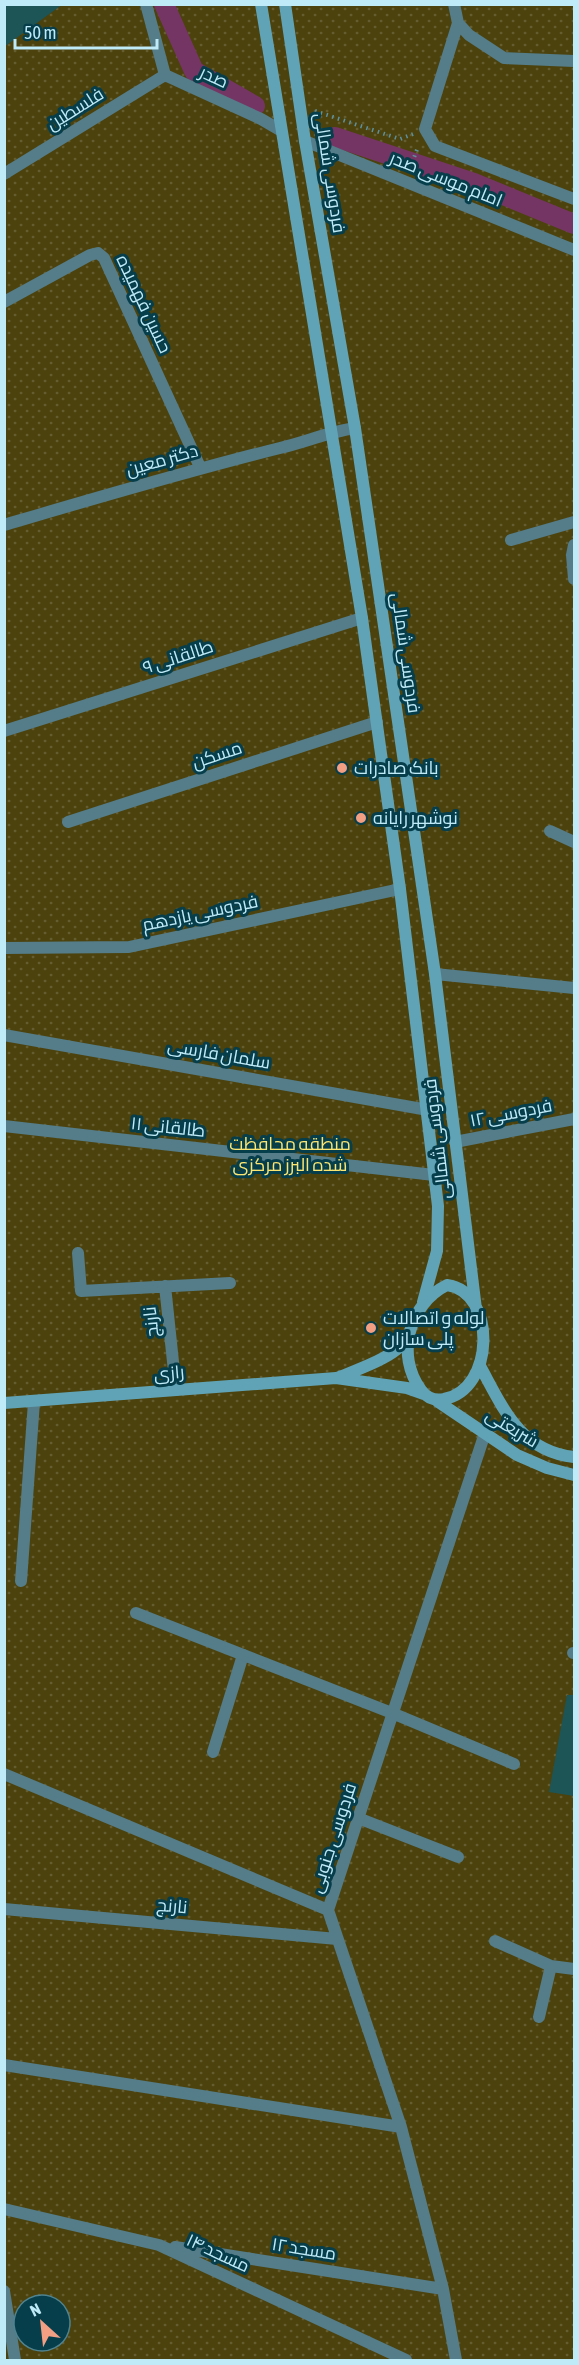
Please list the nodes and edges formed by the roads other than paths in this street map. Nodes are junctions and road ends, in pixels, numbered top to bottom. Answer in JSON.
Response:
{"nodes":[{"id":1,"x":146,"y":4,"type":"edge"},
{"id":2,"x":261,"y":4,"type":"edge"},
{"id":3,"x":285,"y":4,"type":"edge"},
{"id":4,"x":454,"y":4,"type":"edge"},
{"id":5,"x":458,"y":23,"type":"junction"},
{"id":6,"x":574,"y":61,"type":"edge"},
{"id":7,"x":165,"y":75,"type":"junction"},
{"id":8,"x":280,"y":130,"type":"junction"},
{"id":9,"x":305,"y":141,"type":"junction"},
{"id":10,"x":4,"y":174,"type":"edge"},
{"id":11,"x":574,"y":199,"type":"edge"},
{"id":12,"x":574,"y":250,"type":"edge"},
{"id":13,"x":4,"y":302,"type":"edge"},
{"id":14,"x":355,"y":428,"type":"junction"},
{"id":15,"x":330,"y":432,"type":"junction"},
{"id":16,"x":200,"y":468,"type":"junction"},
{"id":17,"x":574,"y":522,"type":"edge"},
{"id":18,"x":4,"y":525,"type":"edge"},
{"id":19,"x":511,"y":540,"type":"dead end"},
{"id":20,"x":574,"y":545,"type":"edge"},
{"id":21,"x":574,"y":579,"type":"edge"},
{"id":22,"x":362,"y":618,"type":"junction"},
{"id":23,"x":377,"y":723,"type":"junction"},
{"id":24,"x":4,"y":731,"type":"edge"},
{"id":25,"x":68,"y":822,"type":"dead end"},
{"id":26,"x":550,"y":831,"type":"dead end"},
{"id":27,"x":574,"y":842,"type":"edge"},
{"id":28,"x":400,"y":889,"type":"junction"},
{"id":29,"x":4,"y":948,"type":"edge"},
{"id":30,"x":435,"y":974,"type":"junction"},
{"id":31,"x":574,"y":988,"type":"edge"},
{"id":32,"x":4,"y":1035,"type":"edge"},
{"id":33,"x":428,"y":1110,"type":"junction"},
{"id":34,"x":574,"y":1119,"type":"edge"},
{"id":35,"x":4,"y":1126,"type":"edge"},
{"id":36,"x":455,"y":1142,"type":"junction"},
{"id":37,"x":434,"y":1175,"type":"junction"},
{"id":38,"x":78,"y":1253,"type":"dead end"},
{"id":39,"x":230,"y":1283,"type":"dead end"},
{"id":40,"x":165,"y":1286,"type":"junction"},
{"id":41,"x":423,"y":1302,"type":"junction"},
{"id":42,"x":476,"y":1309,"type":"junction"},
{"id":43,"x":415,"y":1315,"type":"junction"},
{"id":44,"x":480,"y":1366,"type":"junction"},
{"id":45,"x":336,"y":1378,"type":"junction"},
{"id":46,"x":176,"y":1390,"type":"junction"},
{"id":47,"x":424,"y":1394,"type":"junction"},
{"id":48,"x":437,"y":1401,"type":"junction"},
{"id":49,"x":34,"y":1402,"type":"junction"},
{"id":50,"x":4,"y":1403,"type":"edge"},
{"id":51,"x":485,"y":1433,"type":"junction"},
{"id":52,"x":574,"y":1456,"type":"edge"},
{"id":53,"x":574,"y":1475,"type":"edge"},
{"id":54,"x":21,"y":1581,"type":"dead end"},
{"id":55,"x":136,"y":1613,"type":"dead end"},
{"id":56,"x":243,"y":1654,"type":"junction"},
{"id":57,"x":392,"y":1713,"type":"junction"},
{"id":58,"x":213,"y":1752,"type":"dead end"},
{"id":59,"x":514,"y":1764,"type":"dead end"},
{"id":60,"x":4,"y":1774,"type":"edge"},
{"id":61,"x":358,"y":1818,"type":"junction"},
{"id":62,"x":458,"y":1857,"type":"dead end"},
{"id":63,"x":4,"y":1909,"type":"edge"},
{"id":64,"x":328,"y":1910,"type":"junction"},
{"id":65,"x":337,"y":1939,"type":"junction"},
{"id":66,"x":495,"y":1941,"type":"dead end"},
{"id":67,"x":551,"y":1966,"type":"junction"},
{"id":68,"x":574,"y":1969,"type":"edge"},
{"id":69,"x":539,"y":2017,"type":"dead end"},
{"id":70,"x":4,"y":2065,"type":"edge"},
{"id":71,"x":401,"y":2127,"type":"junction"},
{"id":72,"x":4,"y":2210,"type":"edge"},
{"id":73,"x":159,"y":2245,"type":"junction"},
{"id":74,"x":443,"y":2289,"type":"junction"},
{"id":75,"x":4,"y":2291,"type":"edge"},
{"id":76,"x":15,"y":2361,"type":"edge"},
{"id":77,"x":406,"y":2361,"type":"edge"},
{"id":78,"x":456,"y":2361,"type":"edge"}],
"edges":[{"from":1,"to":7,"type":"street"},
{"from":2,"to":8,"type":"street","name":"فردوسی شمالی"},
{"from":3,"to":9,"type":"street","name":"فردوسی شمالی"},
{"from":4,"to":5,"type":"street"},
{"from":5,"to":6,"type":"street"},
{"from":5,"to":11,"type":"street"},
{"from":7,"to":8,"type":"street","name":"صدر"},
{"from":7,"to":10,"type":"street","name":"فلسطین"},
{"from":8,"to":15,"type":"street","name":"فردوسی شمالی"},
{"from":9,"to":12,"type":"street","name":"امام موسی صدر"},
{"from":9,"to":14,"type":"street","name":"فردوسی شمالی"},
{"from":13,"to":16,"type":"street","name":"حسین فهمیده"},
{"from":14,"to":15,"type":"street","name":"دکتر معین"},
{"from":14,"to":30,"type":"street","name":"فردوسی شمالی"},
{"from":15,"to":16,"type":"street","name":"دکتر معین"},
{"from":15,"to":22,"type":"street","name":"فردوسی شمالی"},
{"from":16,"to":18,"type":"street","name":"دکتر معین"},
{"from":17,"to":19,"type":"street"},
{"from":20,"to":21,"type":"street"},
{"from":22,"to":23,"type":"street","name":"فردوسی شمالی"},
{"from":22,"to":24,"type":"street","name":"طالقانی ۹"},
{"from":23,"to":25,"type":"street","name":"مسکن"},
{"from":23,"to":28,"type":"street","name":"فردوسی شمالی"},
{"from":26,"to":27,"type":"street"},
{"from":28,"to":29,"type":"street","name":"فردوسی یازدهم"},
{"from":28,"to":33,"type":"street","name":"فردوسی شمالی"},
{"from":30,"to":31,"type":"street"},
{"from":30,"to":36,"type":"street","name":"فردوسی شمالی"},
{"from":32,"to":33,"type":"street","name":"سلمان فارسی"},
{"from":33,"to":37,"type":"street","name":"فردوسی شمالی"},
{"from":34,"to":36,"type":"street","name":"فردوسی ۱۲"},
{"from":35,"to":37,"type":"street","name":"طالقانی ۱۱"},
{"from":36,"to":42,"type":"street","name":"فردوسی شمالی"},
{"from":37,"to":41,"type":"street","name":"فردوسی شمالی"},
{"from":38,"to":40,"type":"street"},
{"from":39,"to":40,"type":"street"},
{"from":40,"to":46,"type":"street","name":"نارنج"},
{"from":41,"to":42,"type":"street"},
{"from":41,"to":43,"type":"street"},
{"from":42,"to":44,"type":"street"},
{"from":43,"to":45,"type":"street"},
{"from":43,"to":47,"type":"street"},
{"from":44,"to":48,"type":"street"},
{"from":44,"to":52,"type":"street","name":"شریعتی"},
{"from":45,"to":46,"type":"street","name":"رازی"},
{"from":45,"to":47,"type":"street"},
{"from":46,"to":49,"type":"street","name":"رازی"},
{"from":47,"to":48,"type":"street"},
{"from":48,"to":51,"type":"street","name":"شریعتی"},
{"from":49,"to":50,"type":"street","name":"رازی"},
{"from":49,"to":54,"type":"street"},
{"from":51,"to":53,"type":"street","name":"شریعتی"},
{"from":51,"to":57,"type":"street","name":"فردوسی جنوبی"},
{"from":55,"to":56,"type":"street"},
{"from":56,"to":57,"type":"street"},
{"from":56,"to":58,"type":"street"},
{"from":57,"to":59,"type":"street"},
{"from":57,"to":61,"type":"street","name":"فردوسی جنوبی"},
{"from":60,"to":64,"type":"street"},
{"from":61,"to":62,"type":"street"},
{"from":61,"to":64,"type":"street","name":"فردوسی جنوبی"},
{"from":63,"to":65,"type":"street","name":"نارنج"},
{"from":64,"to":65,"type":"street","name":"فردوسی جنوبی"},
{"from":65,"to":71,"type":"street","name":"فردوسی جنوبی"},
{"from":66,"to":67,"type":"street"},
{"from":67,"to":68,"type":"street"},
{"from":67,"to":69,"type":"street"},
{"from":70,"to":71,"type":"street"},
{"from":71,"to":74,"type":"street","name":"فردوسی جنوبی"},
{"from":72,"to":73,"type":"street","name":"مسجد ۱۴"},
{"from":73,"to":74,"type":"street","name":"مسجد ۱۲"},
{"from":73,"to":77,"type":"street","name":"مسجد ۱۴"},
{"from":74,"to":78,"type":"street","name":"فردوسی جنوبی"},
{"from":75,"to":76,"type":"street"}]}
